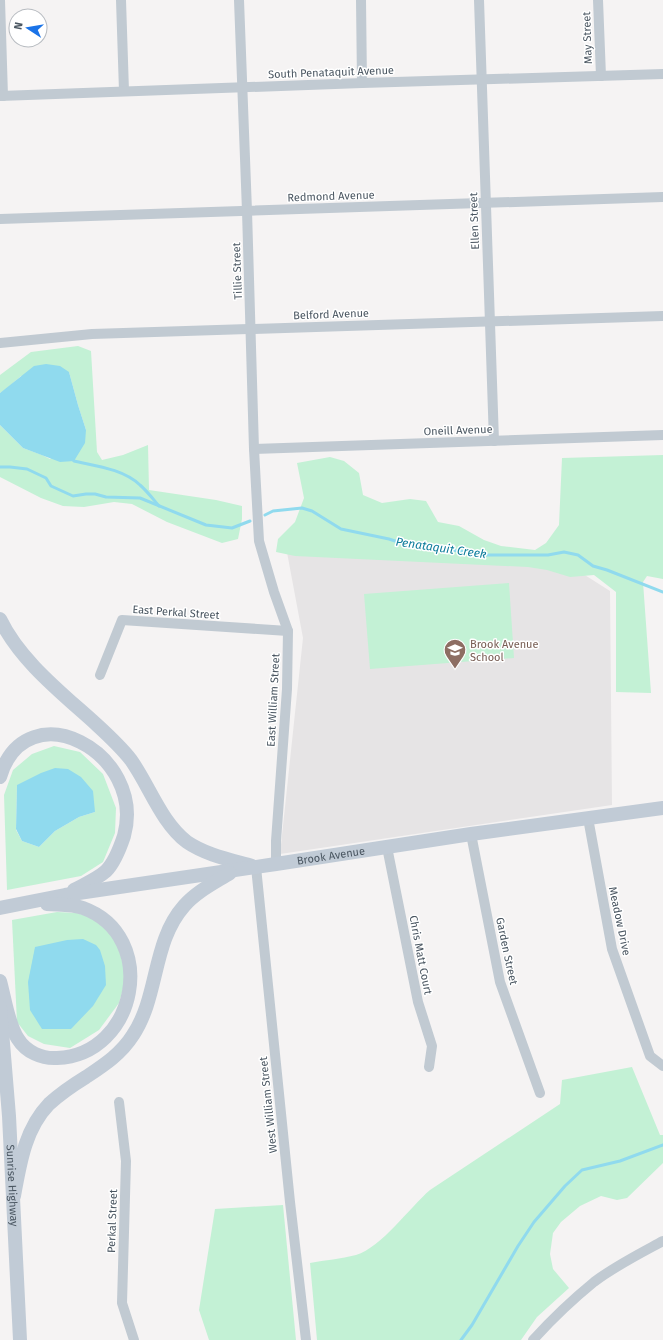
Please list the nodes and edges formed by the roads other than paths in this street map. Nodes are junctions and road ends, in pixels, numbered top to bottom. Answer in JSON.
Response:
{"nodes":[{"id":1,"x":0,"y":0,"type":"edge"},
{"id":2,"x":121,"y":0,"type":"edge"},
{"id":3,"x":239,"y":0,"type":"edge"},
{"id":4,"x":361,"y":0,"type":"edge"},
{"id":5,"x":479,"y":0,"type":"edge"},
{"id":6,"x":598,"y":0,"type":"edge"},
{"id":7,"x":663,"y":74,"type":"edge"},
{"id":8,"x":601,"y":76,"type":"junction"},
{"id":9,"x":482,"y":80,"type":"junction"},
{"id":10,"x":362,"y":83,"type":"junction"},
{"id":11,"x":242,"y":88,"type":"junction"},
{"id":12,"x":124,"y":91,"type":"junction"},
{"id":13,"x":2,"y":96,"type":"edge"},
{"id":14,"x":663,"y":196,"type":"edge"},
{"id":15,"x":485,"y":202,"type":"junction"},
{"id":16,"x":247,"y":211,"type":"junction"},
{"id":17,"x":0,"y":219,"type":"edge"},
{"id":18,"x":663,"y":316,"type":"edge"},
{"id":19,"x":490,"y":321,"type":"junction"},
{"id":20,"x":251,"y":328,"type":"junction"},
{"id":21,"x":0,"y":343,"type":"edge"},
{"id":22,"x":663,"y":436,"type":"edge"},
{"id":23,"x":494,"y":441,"type":"junction"},
{"id":24,"x":254,"y":449,"type":"junction"},
{"id":25,"x":259,"y":541,"type":"joint"},
{"id":26,"x":0,"y":619,"type":"edge"},
{"id":27,"x":288,"y":631,"type":"junction"},
{"id":28,"x":100,"y":675,"type":"dead end"},
{"id":29,"x":0,"y":777,"type":"edge"},
{"id":30,"x":663,"y":808,"type":"edge"},
{"id":31,"x":588,"y":818,"type":"junction"},
{"id":32,"x":471,"y":834,"type":"junction"},
{"id":33,"x":387,"y":847,"type":"junction"},
{"id":34,"x":276,"y":864,"type":"junction"},
{"id":35,"x":256,"y":867,"type":"junction"},
{"id":36,"x":233,"y":871,"type":"junction"},
{"id":37,"x":65,"y":895,"type":"junction"},
{"id":38,"x":20,"y":903,"type":"junction"},
{"id":39,"x":0,"y":908,"type":"edge"},
{"id":40,"x":0,"y":981,"type":"edge"},
{"id":41,"x":0,"y":1007,"type":"edge"},
{"id":42,"x":663,"y":1066,"type":"edge"},
{"id":43,"x":429,"y":1067,"type":"dead end"},
{"id":44,"x":540,"y":1093,"type":"dead end"},
{"id":45,"x":119,"y":1102,"type":"dead end"},
{"id":46,"x":14,"y":1196,"type":"junction"},
{"id":47,"x":663,"y":1241,"type":"edge"},
{"id":48,"x":20,"y":1340,"type":"edge"},
{"id":49,"x":134,"y":1340,"type":"edge"},
{"id":50,"x":306,"y":1340,"type":"edge"},
{"id":51,"x":533,"y":1340,"type":"edge"}],
"edges":[{"from":1,"to":13,"type":"street"},
{"from":2,"to":12,"type":"street"},
{"from":3,"to":11,"type":"street","name":"Tillie Street"},
{"from":4,"to":10,"type":"street"},
{"from":5,"to":9,"type":"street","name":"Ellen Street"},
{"from":6,"to":8,"type":"street","name":"May Street"},
{"from":7,"to":8,"type":"street","name":"South Penataquit Avenue"},
{"from":8,"to":9,"type":"street","name":"South Penataquit Avenue"},
{"from":9,"to":10,"type":"street","name":"South Penataquit Avenue"},
{"from":9,"to":15,"type":"street","name":"Ellen Street"},
{"from":10,"to":11,"type":"street","name":"South Penataquit Avenue"},
{"from":11,"to":12,"type":"street","name":"South Penataquit Avenue"},
{"from":11,"to":16,"type":"street","name":"Tillie Street"},
{"from":12,"to":13,"type":"street","name":"South Penataquit Avenue"},
{"from":14,"to":15,"type":"street","name":"Redmond Avenue"},
{"from":15,"to":16,"type":"street","name":"Redmond Avenue"},
{"from":15,"to":19,"type":"street","name":"Ellen Street"},
{"from":16,"to":17,"type":"street","name":"Redmond Avenue"},
{"from":16,"to":20,"type":"street","name":"Tillie Street"},
{"from":18,"to":19,"type":"street","name":"Belford Avenue"},
{"from":19,"to":20,"type":"street","name":"Belford Avenue"},
{"from":19,"to":23,"type":"street","name":"Ellen Street"},
{"from":20,"to":21,"type":"street","name":"Belford Avenue"},
{"from":20,"to":24,"type":"street","name":"Tillie Street"},
{"from":22,"to":23,"type":"street","name":"Oneill Avenue"},
{"from":23,"to":24,"type":"street","name":"Oneill Avenue"},
{"from":24,"to":25,"type":"street","name":"Tillie Street"},
{"from":25,"to":27,"type":"street","name":"East William Street"},
{"from":26,"to":35,"type":"main road"},
{"from":27,"to":28,"type":"street","name":"East Perkal Street"},
{"from":27,"to":34,"type":"street","name":"East William Street"},
{"from":29,"to":37,"type":"main road"},
{"from":30,"to":31,"type":"main road","name":"Brook Avenue"},
{"from":31,"to":32,"type":"main road","name":"Brook Avenue"},
{"from":31,"to":42,"type":"street","name":"Meadow Drive"},
{"from":32,"to":33,"type":"main road","name":"Brook Avenue"},
{"from":32,"to":44,"type":"street","name":"Garden Street"},
{"from":33,"to":34,"type":"main road","name":"Brook Avenue"},
{"from":33,"to":43,"type":"street","name":"Chris Matt Court"},
{"from":34,"to":35,"type":"main road","name":"Brook Avenue"},
{"from":35,"to":36,"type":"main road","name":"Brook Avenue"},
{"from":35,"to":50,"type":"street","name":"West William Street"},
{"from":36,"to":37,"type":"main road","name":"Brook Avenue"},
{"from":36,"to":46,"type":"main road"},
{"from":37,"to":38,"type":"main road","name":"Brook Avenue"},
{"from":38,"to":39,"type":"main road","name":"Brook Avenue"},
{"from":38,"to":40,"type":"main road"},
{"from":41,"to":46,"type":"main road","name":"Sunrise Highway"},
{"from":45,"to":49,"type":"street","name":"Perkal Street"},
{"from":46,"to":48,"type":"main road","name":"Sunrise Highway"},
{"from":47,"to":51,"type":"street"}]}
